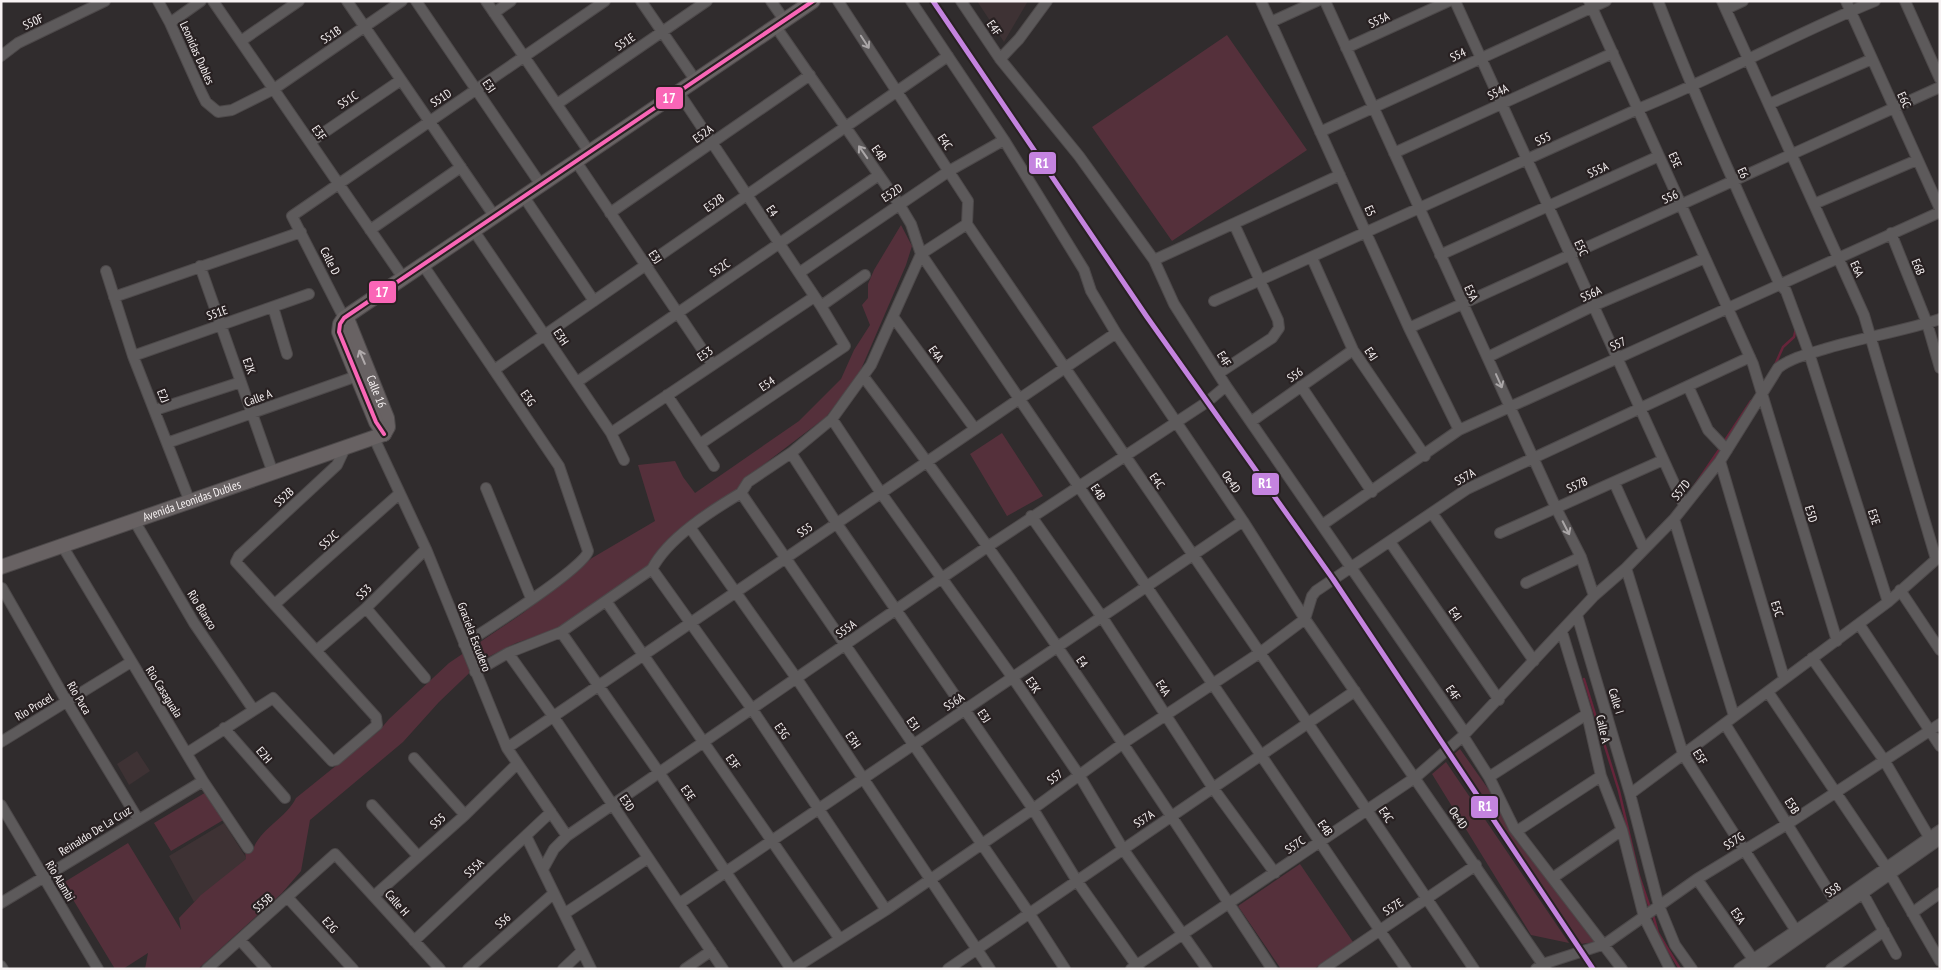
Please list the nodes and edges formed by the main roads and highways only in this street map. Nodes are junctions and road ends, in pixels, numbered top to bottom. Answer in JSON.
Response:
{"nodes":[{"id":1,"x":814,"y":1,"type":"edge"},
{"id":2,"x":344,"y":318,"type":"junction"},
{"id":3,"x":379,"y":436,"type":"junction"},
{"id":4,"x":1,"y":567,"type":"edge"}],
"edges":[{"from":1,"to":2,"type":"main road"},
{"from":2,"to":3,"type":"main road","name":"Calle 16"},
{"from":3,"to":2,"type":"main road","name":"Calle 16","one_way":true},
{"from":3,"to":4,"type":"main road","name":"Avenida Leonidas Dubles"}]}
